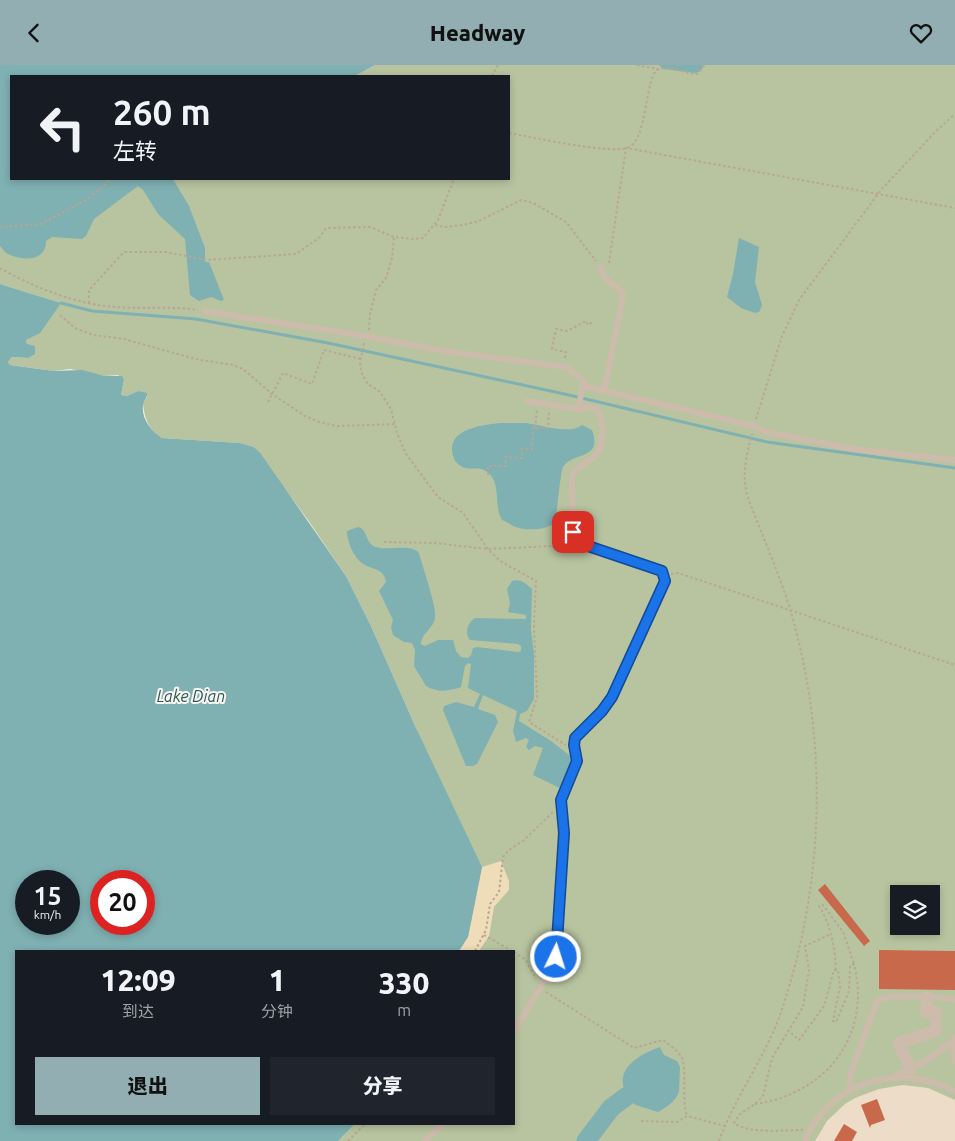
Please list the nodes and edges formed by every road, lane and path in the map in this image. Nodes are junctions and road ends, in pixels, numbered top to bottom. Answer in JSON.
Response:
{"nodes":[{"id":1,"x":637,"y":65,"type":"edge"},
{"id":2,"x":705,"y":65,"type":"edge"},
{"id":3,"x":658,"y":69,"type":"junction"},
{"id":4,"x":955,"y":114,"type":"edge"},
{"id":5,"x":510,"y":133,"type":"edge"},
{"id":6,"x":626,"y":148,"type":"junction"},
{"id":7,"x":111,"y":180,"type":"edge"},
{"id":8,"x":454,"y":180,"type":"edge"},
{"id":9,"x":877,"y":195,"type":"junction"},
{"id":10,"x":955,"y":208,"type":"edge"},
{"id":11,"x":434,"y":225,"type":"junction"},
{"id":12,"x":0,"y":227,"type":"edge"},
{"id":13,"x":394,"y":237,"type":"junction"},
{"id":14,"x":601,"y":267,"type":"joint"},
{"id":15,"x":0,"y":268,"type":"edge"},
{"id":16,"x":606,"y":281,"type":"junction"},
{"id":17,"x":89,"y":303,"type":"junction"},
{"id":18,"x":205,"y":311,"type":"joint"},
{"id":19,"x":60,"y":315,"type":"dead end"},
{"id":20,"x":594,"y":321,"type":"dead end"},
{"id":21,"x":364,"y":339,"type":"junction"},
{"id":22,"x":361,"y":357,"type":"junction"},
{"id":23,"x":564,"y":361,"type":"dead end"},
{"id":24,"x":584,"y":389,"type":"junction"},
{"id":25,"x":604,"y":391,"type":"junction"},
{"id":26,"x":272,"y":394,"type":"junction"},
{"id":27,"x":527,"y":401,"type":"dead end"},
{"id":28,"x":268,"y":402,"type":"dead end"},
{"id":29,"x":538,"y":403,"type":"junction"},
{"id":30,"x":579,"y":406,"type":"junction"},
{"id":31,"x":548,"y":422,"type":"dead end"},
{"id":32,"x":395,"y":424,"type":"junction"},
{"id":33,"x":535,"y":428,"type":"junction"},
{"id":34,"x":754,"y":428,"type":"junction"},
{"id":35,"x":955,"y":460,"type":"edge"},
{"id":36,"x":488,"y":475,"type":"dead end"},
{"id":37,"x":384,"y":542,"type":"dead end"},
{"id":38,"x":585,"y":545,"type":"junction"},
{"id":39,"x":488,"y":549,"type":"junction"},
{"id":40,"x":664,"y":575,"type":"junction"},
{"id":41,"x":790,"y":610,"type":"junction"},
{"id":42,"x":955,"y":665,"type":"edge"},
{"id":43,"x":574,"y":745,"type":"junction"},
{"id":44,"x":561,"y":805,"type":"junction"},
{"id":45,"x":831,"y":934,"type":"junction"},
{"id":46,"x":484,"y":935,"type":"junction"},
{"id":47,"x":476,"y":950,"type":"edge"},
{"id":48,"x":510,"y":950,"type":"edge"},
{"id":49,"x":515,"y":953,"type":"edge"},
{"id":50,"x":854,"y":965,"type":"junction"},
{"id":51,"x":836,"y":970,"type":"junction"},
{"id":52,"x":540,"y":988,"type":"junction"},
{"id":53,"x":927,"y":997,"type":"junction"},
{"id":54,"x":955,"y":999,"type":"edge"},
{"id":55,"x":515,"y":1029,"type":"edge"},
{"id":56,"x":788,"y":1030,"type":"junction"},
{"id":57,"x":954,"y":1039,"type":"edge"},
{"id":58,"x":955,"y":1062,"type":"edge"},
{"id":59,"x":911,"y":1069,"type":"junction"},
{"id":60,"x":891,"y":1077,"type":"junction"},
{"id":61,"x":852,"y":1090,"type":"junction"},
{"id":62,"x":955,"y":1091,"type":"edge"},
{"id":63,"x":755,"y":1105,"type":"junction"},
{"id":64,"x":687,"y":1116,"type":"junction"},
{"id":65,"x":641,"y":1121,"type":"dead end"},
{"id":66,"x":364,"y":1125,"type":"edge"},
{"id":67,"x":442,"y":1125,"type":"edge"},
{"id":68,"x":724,"y":1126,"type":"junction"},
{"id":69,"x":810,"y":1131,"type":"junction"},
{"id":70,"x":348,"y":1141,"type":"edge"},
{"id":71,"x":425,"y":1141,"type":"edge"},
{"id":72,"x":719,"y":1141,"type":"edge"},
{"id":73,"x":805,"y":1141,"type":"edge"}],
"edges":[{"from":1,"to":3,"type":"path"},
{"from":2,"to":3,"type":"path"},
{"from":3,"to":6,"type":"path"},
{"from":4,"to":9,"type":"path"},
{"from":5,"to":6,"type":"path"},
{"from":6,"to":9,"type":"path"},
{"from":6,"to":16,"type":"path"},
{"from":7,"to":12,"type":"path"},
{"from":8,"to":11,"type":"path"},
{"from":9,"to":10,"type":"path"},
{"from":9,"to":34,"type":"path"},
{"from":11,"to":13,"type":"path"},
{"from":11,"to":14,"type":"path"},
{"from":13,"to":17,"type":"path"},
{"from":13,"to":21,"type":"path"},
{"from":14,"to":16,"type":"lane"},
{"from":15,"to":17,"type":"path"},
{"from":16,"to":25,"type":"lane"},
{"from":17,"to":18,"type":"path"},
{"from":18,"to":21,"type":"lane"},
{"from":19,"to":26,"type":"path"},
{"from":20,"to":23,"type":"path"},
{"from":21,"to":22,"type":"path"},
{"from":21,"to":24,"type":"lane"},
{"from":22,"to":26,"type":"path","bridge":true},
{"from":22,"to":32,"type":"path"},
{"from":24,"to":25,"type":"lane"},
{"from":24,"to":30,"type":"lane"},
{"from":25,"to":34,"type":"lane"},
{"from":26,"to":28,"type":"path","bridge":true},
{"from":26,"to":32,"type":"path"},
{"from":27,"to":29,"type":"lane"},
{"from":29,"to":30,"type":"lane"},
{"from":29,"to":33,"type":"path"},
{"from":30,"to":38,"type":"lane"},
{"from":31,"to":33,"type":"path"},
{"from":32,"to":39,"type":"path"},
{"from":33,"to":36,"type":"path"},
{"from":34,"to":35,"type":"lane"},
{"from":34,"to":41,"type":"path"},
{"from":37,"to":39,"type":"path"},
{"from":38,"to":39,"type":"path"},
{"from":38,"to":40,"type":"lane"},
{"from":39,"to":43,"type":"path"},
{"from":40,"to":41,"type":"path"},
{"from":40,"to":43,"type":"lane"},
{"from":41,"to":42,"type":"path"},
{"from":41,"to":68,"type":"path"},
{"from":43,"to":44,"type":"lane"},
{"from":44,"to":46,"type":"path"},
{"from":44,"to":52,"type":"lane"},
{"from":45,"to":50,"type":"path"},
{"from":45,"to":51,"type":"path"},
{"from":45,"to":56,"type":"path"},
{"from":46,"to":47,"type":"path"},
{"from":46,"to":48,"type":"path"},
{"from":49,"to":52,"type":"path"},
{"from":50,"to":51,"type":"path"},
{"from":50,"to":63,"type":"path"},
{"from":51,"to":56,"type":"path"},
{"from":52,"to":55,"type":"lane"},
{"from":52,"to":64,"type":"path"},
{"from":53,"to":54,"type":"lane"},
{"from":53,"to":59,"type":"street"},
{"from":53,"to":61,"type":"lane"},
{"from":56,"to":63,"type":"path"},
{"from":57,"to":58,"type":"lane"},
{"from":57,"to":59,"type":"lane"},
{"from":59,"to":60,"type":"lane"},
{"from":60,"to":61,"type":"lane"},
{"from":60,"to":62,"type":"lane"},
{"from":61,"to":69,"type":"lane"},
{"from":63,"to":69,"type":"path"},
{"from":64,"to":65,"type":"path"},
{"from":64,"to":68,"type":"path"},
{"from":66,"to":70,"type":"path"},
{"from":67,"to":71,"type":"lane"},
{"from":68,"to":72,"type":"path"},
{"from":69,"to":73,"type":"lane"}]}
